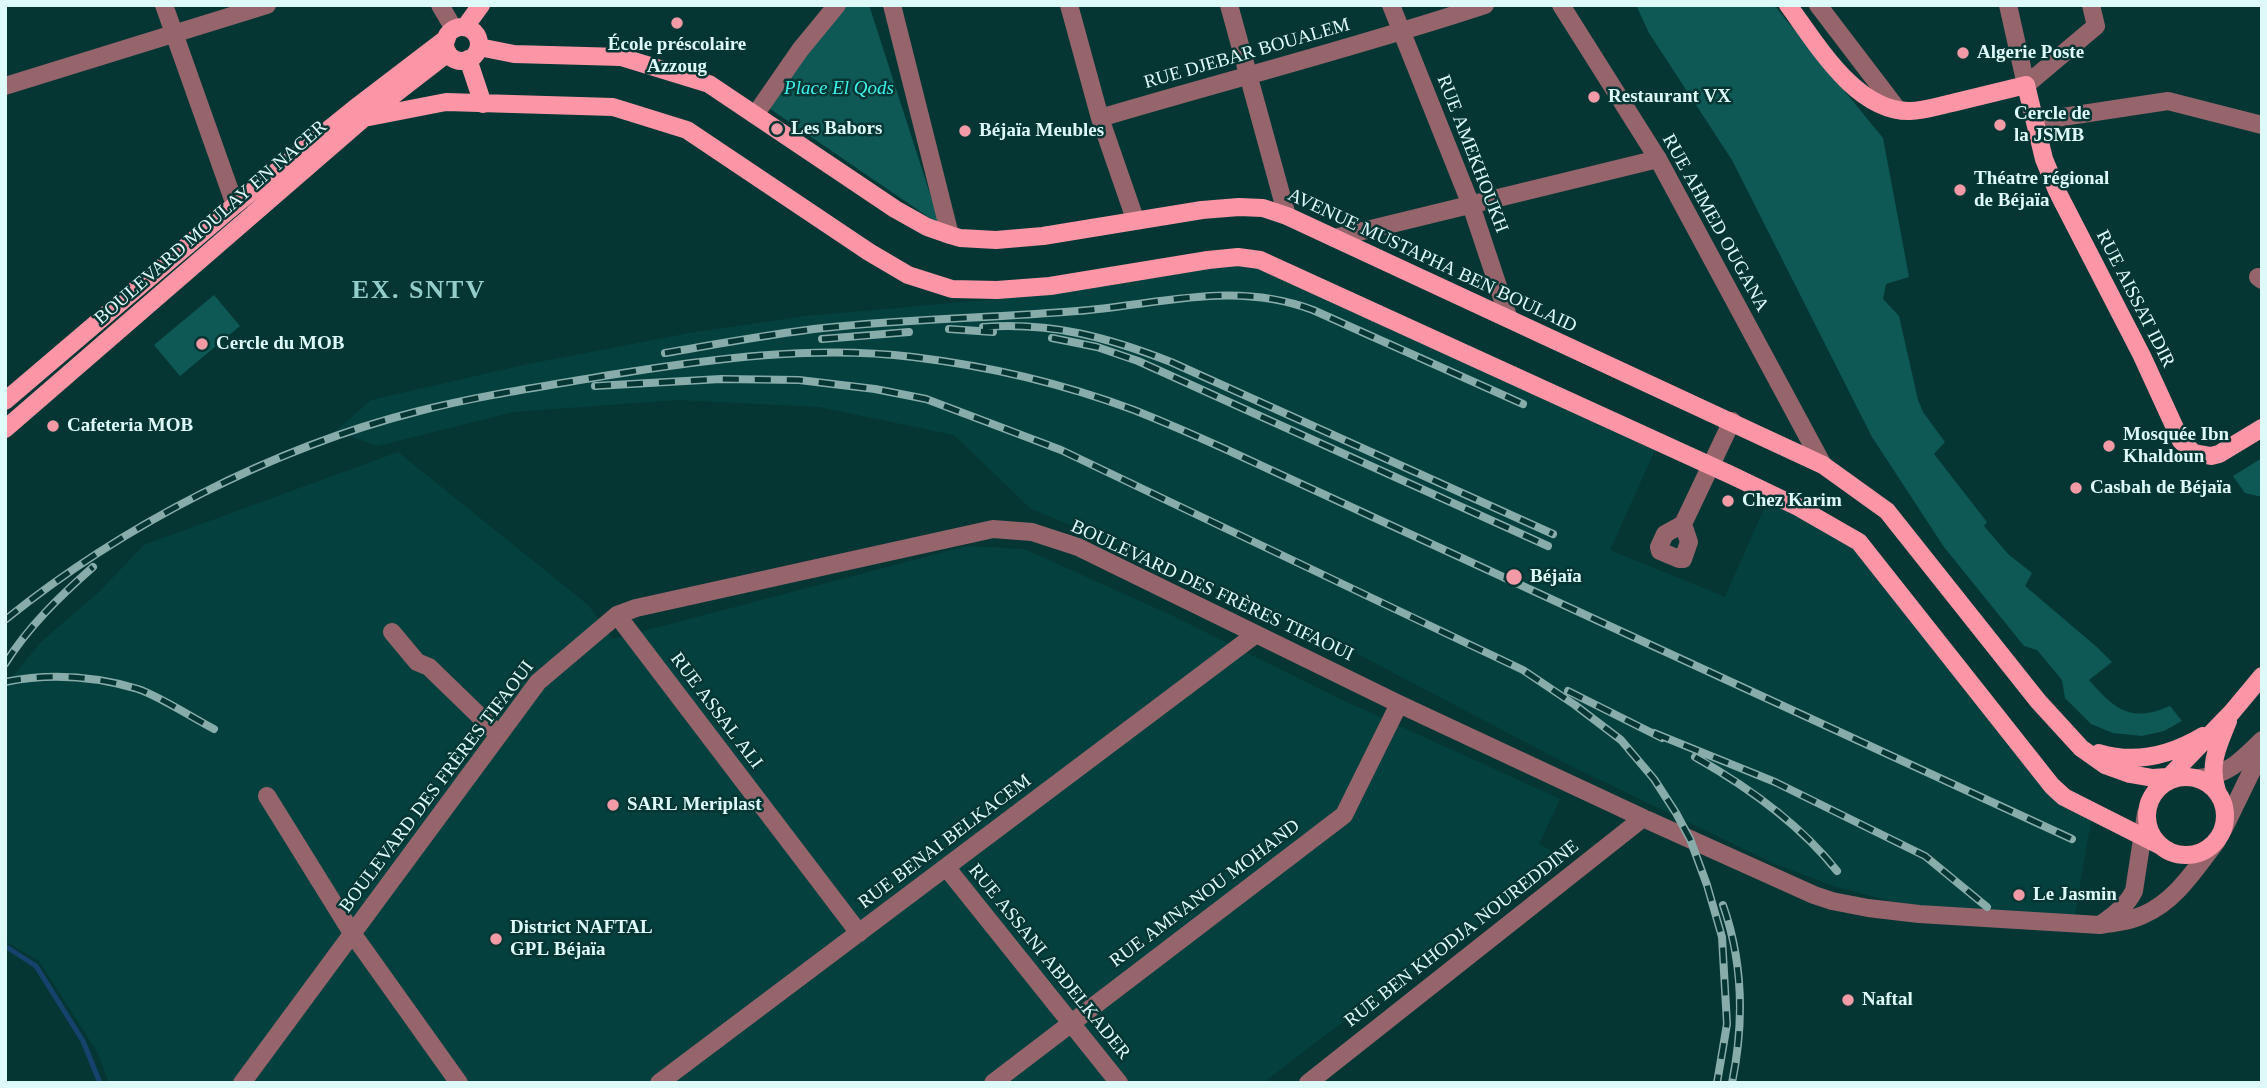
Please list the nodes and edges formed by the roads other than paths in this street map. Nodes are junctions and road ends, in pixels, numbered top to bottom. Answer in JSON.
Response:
{"nodes":[{"id":1,"x":164,"y":5,"type":"edge"},
{"id":2,"x":267,"y":5,"type":"edge"},
{"id":3,"x":440,"y":5,"type":"edge"},
{"id":4,"x":481,"y":5,"type":"edge"},
{"id":5,"x":837,"y":5,"type":"edge"},
{"id":6,"x":892,"y":5,"type":"edge"},
{"id":7,"x":1069,"y":5,"type":"edge"},
{"id":8,"x":1229,"y":5,"type":"edge"},
{"id":9,"x":1391,"y":5,"type":"edge"},
{"id":10,"x":1485,"y":5,"type":"edge"},
{"id":11,"x":1562,"y":5,"type":"edge"},
{"id":12,"x":1788,"y":5,"type":"edge"},
{"id":13,"x":1818,"y":5,"type":"edge"},
{"id":14,"x":2008,"y":5,"type":"edge"},
{"id":15,"x":2091,"y":5,"type":"edge"},
{"id":16,"x":1402,"y":32,"type":"junction"},
{"id":17,"x":174,"y":35,"type":"junction"},
{"id":18,"x":454,"y":37,"type":"junction"},
{"id":19,"x":474,"y":53,"type":"junction"},
{"id":20,"x":1249,"y":74,"type":"junction"},
{"id":21,"x":2026,"y":85,"type":"junction"},
{"id":22,"x":5,"y":86,"type":"edge"},
{"id":23,"x":483,"y":104,"type":"junction"},
{"id":24,"x":1898,"y":110,"type":"junction"},
{"id":25,"x":755,"y":115,"type":"junction"},
{"id":26,"x":364,"y":118,"type":"junction"},
{"id":27,"x":1100,"y":118,"type":"junction"},
{"id":28,"x":2036,"y":121,"type":"junction"},
{"id":29,"x":2262,"y":125,"type":"edge"},
{"id":30,"x":1658,"y":159,"type":"junction"},
{"id":31,"x":235,"y":205,"type":"junction"},
{"id":32,"x":1471,"y":205,"type":"junction"},
{"id":33,"x":1287,"y":216,"type":"junction"},
{"id":34,"x":1135,"y":219,"type":"junction"},
{"id":35,"x":950,"y":235,"type":"junction"},
{"id":36,"x":1334,"y":238,"type":"junction"},
{"id":37,"x":1509,"y":319,"type":"junction"},
{"id":38,"x":5,"y":400,"type":"edge"},
{"id":39,"x":1732,"y":421,"type":"junction"},
{"id":40,"x":2262,"y":428,"type":"edge"},
{"id":41,"x":5,"y":429,"type":"edge"},
{"id":42,"x":1823,"y":465,"type":"junction"},
{"id":43,"x":1710,"y":467,"type":"junction"},
{"id":44,"x":1683,"y":524,"type":"dead end"},
{"id":45,"x":617,"y":615,"type":"junction"},
{"id":46,"x":392,"y":632,"type":"dead end"},
{"id":47,"x":1256,"y":634,"type":"junction"},
{"id":48,"x":2262,"y":676,"type":"edge"},
{"id":49,"x":1399,"y":704,"type":"junction"},
{"id":50,"x":2232,"y":712,"type":"junction"},
{"id":51,"x":2218,"y":727,"type":"junction"},
{"id":52,"x":499,"y":735,"type":"junction"},
{"id":53,"x":2262,"y":740,"type":"edge"},
{"id":54,"x":2081,"y":748,"type":"junction"},
{"id":55,"x":2262,"y":750,"type":"edge"},
{"id":56,"x":2189,"y":782,"type":"junction"},
{"id":57,"x":267,"y":796,"type":"dead end"},
{"id":58,"x":2146,"y":813,"type":"junction"},
{"id":59,"x":1643,"y":818,"type":"junction"},
{"id":60,"x":2220,"y":836,"type":"junction"},
{"id":61,"x":2144,"y":837,"type":"junction"},
{"id":62,"x":2161,"y":846,"type":"junction"},
{"id":63,"x":946,"y":867,"type":"junction"},
{"id":64,"x":2100,"y":925,"type":"junction"},
{"id":65,"x":352,"y":933,"type":"junction"},
{"id":66,"x":859,"y":933,"type":"junction"},
{"id":67,"x":1070,"y":1022,"type":"junction"},
{"id":68,"x":242,"y":1083,"type":"edge"},
{"id":69,"x":459,"y":1083,"type":"edge"},
{"id":70,"x":659,"y":1083,"type":"edge"},
{"id":71,"x":993,"y":1083,"type":"edge"},
{"id":72,"x":1119,"y":1083,"type":"edge"},
{"id":73,"x":1308,"y":1083,"type":"edge"}],
"edges":[{"from":1,"to":17,"type":"street"},
{"from":2,"to":17,"type":"street"},
{"from":3,"to":18,"type":"street"},
{"from":4,"to":18,"type":"main road"},
{"from":5,"to":25,"type":"street"},
{"from":6,"to":35,"type":"street"},
{"from":7,"to":27,"type":"street"},
{"from":8,"to":20,"type":"street"},
{"from":9,"to":16,"type":"street","name":"RUE AMEKHOUKH"},
{"from":10,"to":16,"type":"street","name":"RUE DJEBAR BOUALEM"},
{"from":11,"to":30,"type":"street","name":"RUE AHMED OUGANA"},
{"from":12,"to":24,"type":"main road"},
{"from":13,"to":24,"type":"street"},
{"from":14,"to":21,"type":"street"},
{"from":15,"to":21,"type":"street"},
{"from":16,"to":20,"type":"street","name":"RUE DJEBAR BOUALEM"},
{"from":16,"to":32,"type":"street","name":"RUE AMEKHOUKH"},
{"from":17,"to":22,"type":"street"},
{"from":17,"to":31,"type":"street"},
{"from":18,"to":19,"type":"main road","name":"AVENUE MUSTAPHA BEN BOULAID"},
{"from":18,"to":19,"type":"main road"},
{"from":18,"to":26,"type":"main road","name":"BOULEVARD MOULAY EN NACER"},
{"from":18,"to":31,"type":"main road","name":"BOULEVARD MOULAY EN NACER"},
{"from":19,"to":23,"type":"main road"},
{"from":19,"to":25,"type":"main road","name":"AVENUE MUSTAPHA BEN BOULAID"},
{"from":20,"to":27,"type":"street","name":"RUE DJEBAR BOUALEM"},
{"from":20,"to":33,"type":"street"},
{"from":21,"to":24,"type":"main road"},
{"from":21,"to":28,"type":"main road","name":"RUE AISSAT IDIR"},
{"from":23,"to":26,"type":"main road"},
{"from":23,"to":43,"type":"main road"},
{"from":25,"to":35,"type":"main road","name":"AVENUE MUSTAPHA BEN BOULAID"},
{"from":26,"to":41,"type":"main road","name":"BOULEVARD MOULAY EN NACER"},
{"from":27,"to":34,"type":"street"},
{"from":28,"to":29,"type":"street"},
{"from":28,"to":40,"type":"main road","name":"RUE AISSAT IDIR"},
{"from":30,"to":32,"type":"street"},
{"from":30,"to":42,"type":"street","name":"RUE AHMED OUGANA"},
{"from":31,"to":38,"type":"main road","name":"BOULEVARD MOULAY EN NACER"},
{"from":32,"to":36,"type":"street"},
{"from":32,"to":37,"type":"street","name":"RUE AMEKHOUKH"},
{"from":33,"to":34,"type":"main road","name":"AVENUE MUSTAPHA BEN BOULAID"},
{"from":33,"to":36,"type":"main road","name":"AVENUE MUSTAPHA BEN BOULAID"},
{"from":34,"to":35,"type":"main road","name":"AVENUE MUSTAPHA BEN BOULAID"},
{"from":36,"to":37,"type":"main road","name":"AVENUE MUSTAPHA BEN BOULAID"},
{"from":37,"to":39,"type":"main road","name":"AVENUE MUSTAPHA BEN BOULAID"},
{"from":39,"to":42,"type":"main road","name":"AVENUE MUSTAPHA BEN BOULAID"},
{"from":39,"to":43,"type":"street"},
{"from":42,"to":54,"type":"main road","name":"AVENUE MUSTAPHA BEN BOULAID"},
{"from":43,"to":44,"type":"street"},
{"from":43,"to":61,"type":"main road"},
{"from":45,"to":47,"type":"street","name":"BOULEVARD DES FRÈRES TIFAOUI"},
{"from":45,"to":52,"type":"street","name":"BOULEVARD DES FRÈRES TIFAOUI"},
{"from":45,"to":66,"type":"street","name":"RUE ASSAL ALI"},
{"from":46,"to":52,"type":"street"},
{"from":47,"to":49,"type":"street","name":"BOULEVARD DES FRÈRES TIFAOUI"},
{"from":47,"to":63,"type":"street","name":"RUE BENAI BELKACEM"},
{"from":48,"to":50,"type":"main road"},
{"from":49,"to":59,"type":"street","name":"BOULEVARD DES FRÈRES TIFAOUI"},
{"from":49,"to":67,"type":"street","name":"RUE AMNANOU MOHAND"},
{"from":50,"to":51,"type":"main road"},
{"from":50,"to":56,"type":"main road"},
{"from":51,"to":54,"type":"main road"},
{"from":51,"to":56,"type":"main road"},
{"from":52,"to":65,"type":"street","name":"BOULEVARD DES FRÈRES TIFAOUI"},
{"from":53,"to":56,"type":"street"},
{"from":54,"to":56,"type":"main road","name":"AVENUE MUSTAPHA BEN BOULAID"},
{"from":55,"to":60,"type":"street","name":"BOULEVARD DES FRÈRES TIFAOUI"},
{"from":56,"to":58,"type":"main road"},
{"from":56,"to":60,"type":"main road"},
{"from":57,"to":65,"type":"street"},
{"from":58,"to":61,"type":"street"},
{"from":58,"to":62,"type":"main road"},
{"from":59,"to":64,"type":"street","name":"BOULEVARD DES FRÈRES TIFAOUI"},
{"from":59,"to":73,"type":"street","name":"RUE BEN KHODJA NOUREDDINE"},
{"from":60,"to":62,"type":"main road"},
{"from":60,"to":64,"type":"street","name":"BOULEVARD DES FRÈRES TIFAOUI"},
{"from":61,"to":62,"type":"main road"},
{"from":61,"to":64,"type":"street"},
{"from":63,"to":66,"type":"street","name":"RUE BENAI BELKACEM"},
{"from":63,"to":67,"type":"street","name":"RUE ASSANI ABDELKADER"},
{"from":65,"to":68,"type":"street","name":"BOULEVARD DES FRÈRES TIFAOUI"},
{"from":65,"to":69,"type":"street"},
{"from":66,"to":70,"type":"street","name":"RUE BENAI BELKACEM"},
{"from":67,"to":71,"type":"street","name":"RUE AMNANOU MOHAND"},
{"from":67,"to":72,"type":"street","name":"RUE ASSANI ABDELKADER"}]}
